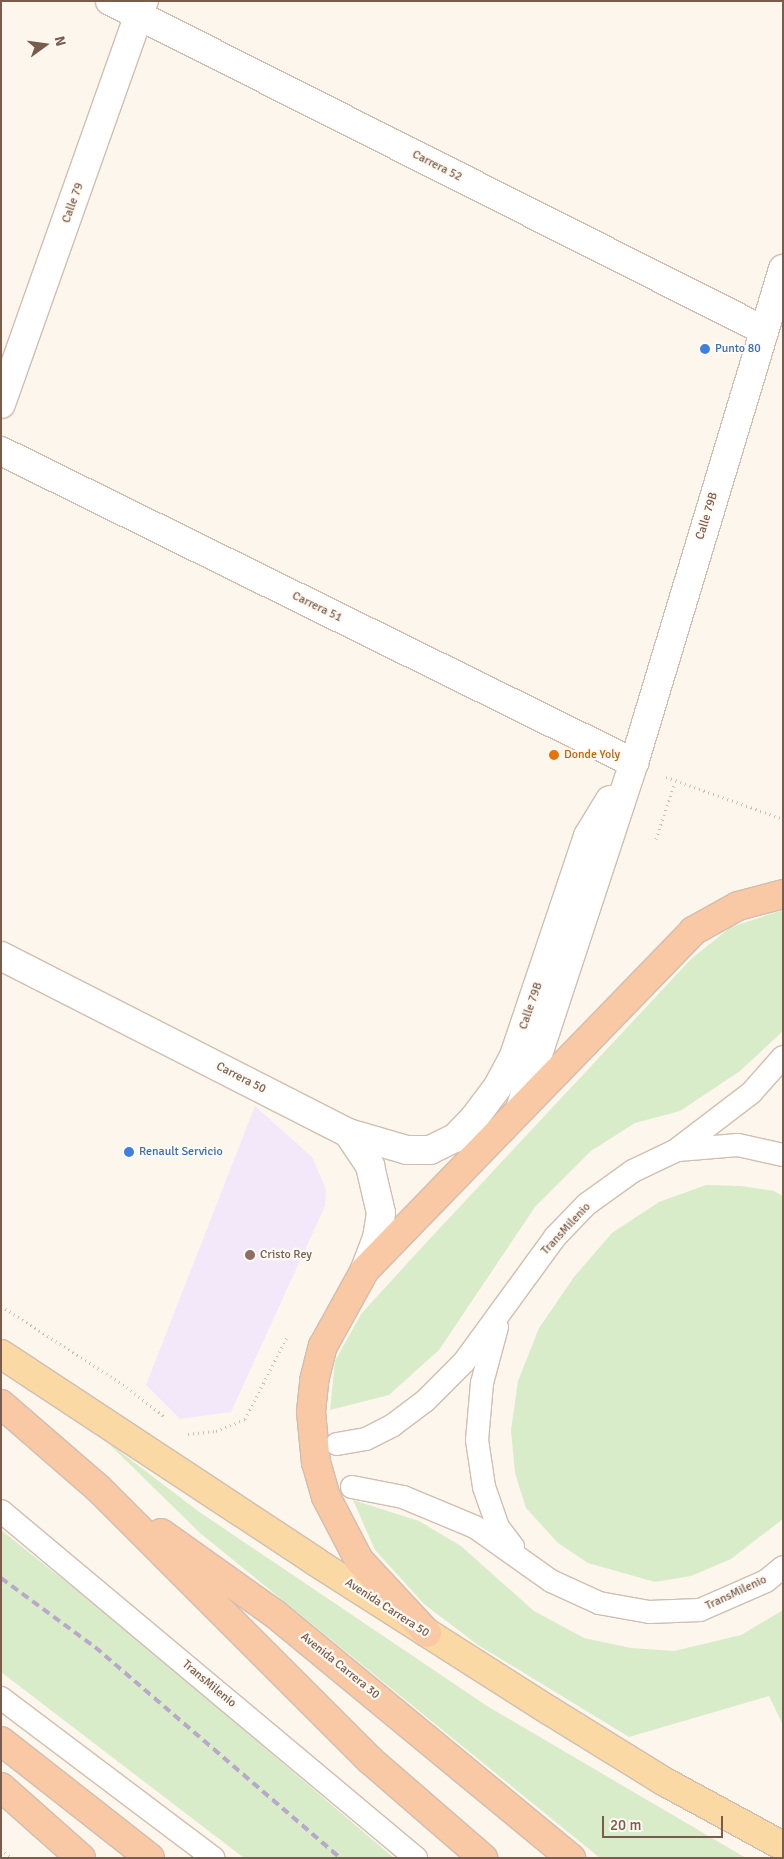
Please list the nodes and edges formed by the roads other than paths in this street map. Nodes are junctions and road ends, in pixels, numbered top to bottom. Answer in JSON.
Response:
{"nodes":[{"id":1,"x":110,"y":1,"type":"edge"},
{"id":2,"x":142,"y":9,"type":"edge"},
{"id":3,"x":783,"y":269,"type":"edge"},
{"id":4,"x":763,"y":330,"type":"junction"},
{"id":5,"x":1,"y":404,"type":"edge"},
{"id":6,"x":1,"y":451,"type":"edge"},
{"id":7,"x":634,"y":763,"type":"junction"},
{"id":8,"x":783,"y":894,"type":"edge"},
{"id":9,"x":1,"y":956,"type":"edge"},
{"id":10,"x":783,"y":1057,"type":"edge"},
{"id":11,"x":520,"y":1109,"type":"junction"},
{"id":12,"x":348,"y":1133,"type":"junction"},
{"id":13,"x":675,"y":1151,"type":"junction"},
{"id":14,"x":783,"y":1155,"type":"edge"},
{"id":15,"x":365,"y":1270,"type":"junction"},
{"id":16,"x":502,"y":1312,"type":"junction"},
{"id":17,"x":1,"y":1354,"type":"edge"},
{"id":18,"x":1,"y":1404,"type":"edge"},
{"id":19,"x":337,"y":1444,"type":"dead end"},
{"id":20,"x":352,"y":1487,"type":"dead end"},
{"id":21,"x":98,"y":1488,"type":"junction"},
{"id":22,"x":1,"y":1511,"type":"edge"},
{"id":23,"x":520,"y":1556,"type":"junction"},
{"id":24,"x":783,"y":1567,"type":"edge"},
{"id":25,"x":427,"y":1633,"type":"junction"},
{"id":26,"x":1,"y":1698,"type":"edge"},
{"id":27,"x":1,"y":1741,"type":"edge"},
{"id":28,"x":1,"y":1786,"type":"edge"},
{"id":29,"x":783,"y":1846,"type":"edge"},
{"id":30,"x":81,"y":1858,"type":"edge"},
{"id":31,"x":150,"y":1858,"type":"edge"},
{"id":32,"x":213,"y":1858,"type":"edge"},
{"id":33,"x":416,"y":1858,"type":"edge"},
{"id":34,"x":483,"y":1858,"type":"edge"},
{"id":35,"x":571,"y":1858,"type":"edge"}],
"edges":[{"from":1,"to":2,"type":"street","name":"Carrera 52"},
{"from":2,"to":4,"type":"street","name":"Carrera 52"},
{"from":2,"to":5,"type":"street","name":"Calle 79"},
{"from":3,"to":4,"type":"street","name":"Calle 79B"},
{"from":4,"to":7,"type":"street","name":"Calle 79B"},
{"from":6,"to":7,"type":"street","name":"Carrera 51"},
{"from":7,"to":11,"type":"street","name":"Calle 79B"},
{"from":7,"to":12,"type":"street","name":"Calle 79B"},
{"from":8,"to":11,"type":"highway"},
{"from":9,"to":12,"type":"street","name":"Carrera 50"},
{"from":10,"to":13,"type":"lane","name":"TransMilenio"},
{"from":11,"to":15,"type":"highway"},
{"from":12,"to":15,"type":"street","name":"Carrera 50"},
{"from":13,"to":14,"type":"lane","name":"TransMilenio"},
{"from":13,"to":16,"type":"lane","name":"TransMilenio"},
{"from":15,"to":25,"type":"highway"},
{"from":16,"to":19,"type":"lane","name":"TransMilenio"},
{"from":16,"to":23,"type":"lane","name":"TransMilenio"},
{"from":17,"to":25,"type":"main road","name":"Avenida Carrera 50"},
{"from":18,"to":21,"type":"highway","name":"Avenida Carrera 30"},
{"from":20,"to":23,"type":"lane","name":"TransMilenio"},
{"from":21,"to":34,"type":"highway","name":"Avenida Carrera 30"},
{"from":21,"to":35,"type":"highway","name":"Avenida Carrera 30"},
{"from":22,"to":33,"type":"lane","name":"TransMilenio"},
{"from":23,"to":24,"type":"lane","name":"TransMilenio"},
{"from":25,"to":29,"type":"main road","name":"Avenida Carrera 50"},
{"from":26,"to":32,"type":"lane"},
{"from":27,"to":31,"type":"highway"},
{"from":28,"to":30,"type":"highway"}]}
